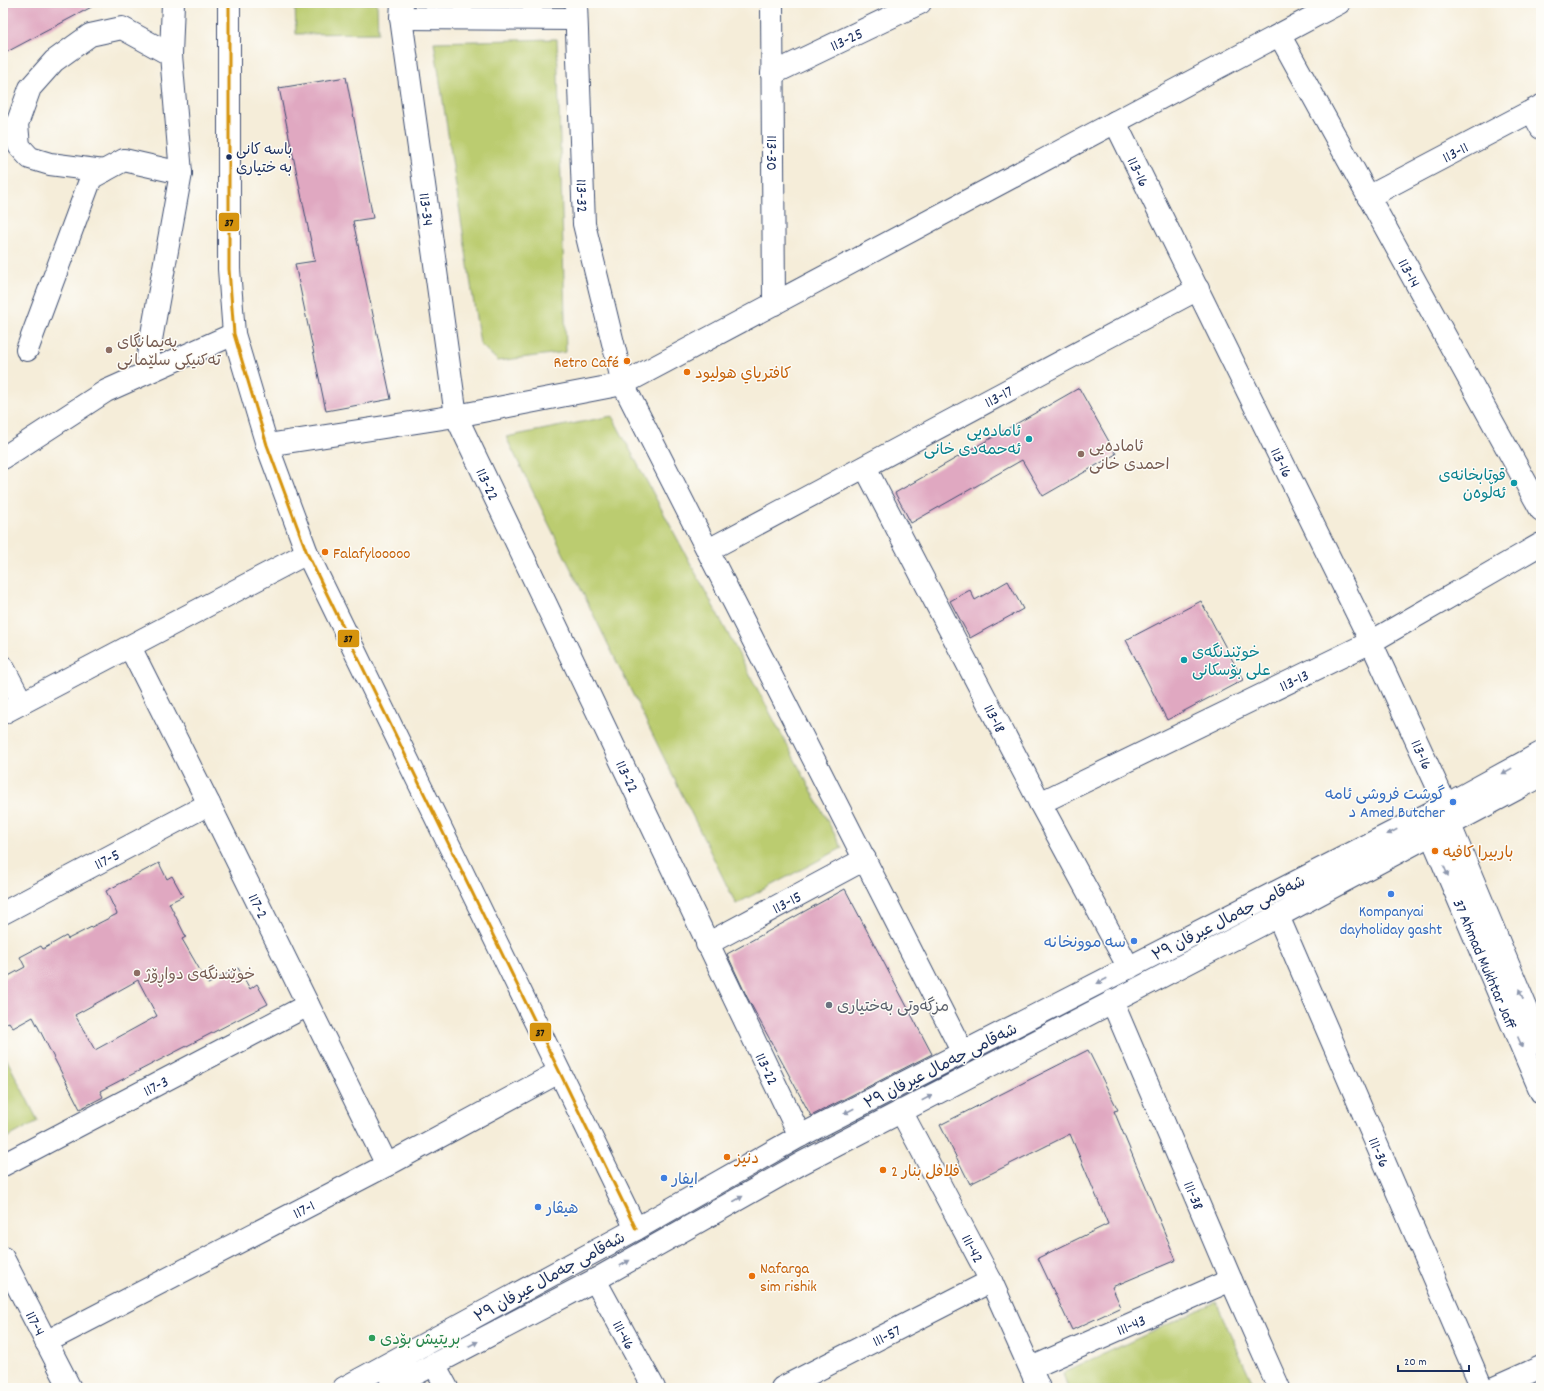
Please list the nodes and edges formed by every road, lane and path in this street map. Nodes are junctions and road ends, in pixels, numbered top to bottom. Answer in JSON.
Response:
{"nodes":[{"id":1,"x":173,"y":3,"type":"edge"},
{"id":2,"x":229,"y":3,"type":"edge"},
{"id":3,"x":772,"y":3,"type":"edge"},
{"id":4,"x":920,"y":3,"type":"edge"},
{"id":5,"x":1339,"y":3,"type":"edge"},
{"id":6,"x":401,"y":10,"type":"edge"},
{"id":7,"x":576,"y":11,"type":"edge"},
{"id":8,"x":1280,"y":36,"type":"junction"},
{"id":9,"x":171,"y":56,"type":"junction"},
{"id":10,"x":772,"y":74,"type":"junction"},
{"id":11,"x":1538,"y":115,"type":"edge"},
{"id":12,"x":1115,"y":122,"type":"junction"},
{"id":13,"x":104,"y":171,"type":"junction"},
{"id":14,"x":181,"y":173,"type":"junction"},
{"id":15,"x":1368,"y":197,"type":"junction"},
{"id":16,"x":1198,"y":289,"type":"junction"},
{"id":17,"x":774,"y":304,"type":"junction"},
{"id":18,"x":234,"y":334,"type":"junction"},
{"id":19,"x":27,"y":350,"type":"dead end"},
{"id":20,"x":145,"y":374,"type":"junction"},
{"id":21,"x":623,"y":384,"type":"junction"},
{"id":22,"x":456,"y":416,"type":"junction"},
{"id":23,"x":266,"y":445,"type":"junction"},
{"id":24,"x":3,"y":458,"type":"edge"},
{"id":25,"x":865,"y":467,"type":"junction"},
{"id":26,"x":1541,"y":510,"type":"edge"},
{"id":27,"x":1541,"y":544,"type":"edge"},
{"id":28,"x":714,"y":548,"type":"dead end"},
{"id":29,"x":307,"y":553,"type":"junction"},
{"id":30,"x":1371,"y":642,"type":"junction"},
{"id":31,"x":130,"y":647,"type":"junction"},
{"id":32,"x":3,"y":667,"type":"edge"},
{"id":33,"x":22,"y":703,"type":"junction"},
{"id":34,"x":3,"y":713,"type":"edge"},
{"id":35,"x":1541,"y":753,"type":"edge"},
{"id":36,"x":1541,"y":776,"type":"edge"},
{"id":37,"x":1040,"y":803,"type":"junction"},
{"id":38,"x":209,"y":804,"type":"junction"},
{"id":39,"x":1448,"y":815,"type":"junction"},
{"id":40,"x":1431,"y":835,"type":"junction"},
{"id":41,"x":865,"y":859,"type":"junction"},
{"id":42,"x":3,"y":913,"type":"edge"},
{"id":43,"x":1278,"y":916,"type":"junction"},
{"id":44,"x":707,"y":944,"type":"junction"},
{"id":45,"x":1129,"y":968,"type":"junction"},
{"id":46,"x":1112,"y":1001,"type":"junction"},
{"id":47,"x":308,"y":1005,"type":"junction"},
{"id":48,"x":1541,"y":1043,"type":"edge"},
{"id":49,"x":963,"y":1053,"type":"junction"},
{"id":50,"x":559,"y":1072,"type":"junction"},
{"id":51,"x":1541,"y":1092,"type":"edge"},
{"id":52,"x":901,"y":1111,"type":"junction"},
{"id":53,"x":800,"y":1136,"type":"junction"},
{"id":54,"x":3,"y":1165,"type":"edge"},
{"id":55,"x":387,"y":1165,"type":"junction"},
{"id":56,"x":636,"y":1229,"type":"junction"},
{"id":57,"x":3,"y":1258,"type":"edge"},
{"id":58,"x":595,"y":1280,"type":"junction"},
{"id":59,"x":1231,"y":1280,"type":"junction"},
{"id":60,"x":991,"y":1281,"type":"junction"},
{"id":61,"x":46,"y":1342,"type":"junction"},
{"id":62,"x":434,"y":1364,"type":"junction"},
{"id":63,"x":1541,"y":1367,"type":"edge"},
{"id":64,"x":1031,"y":1368,"type":"junction"},
{"id":65,"x":70,"y":1388,"type":"edge"},
{"id":66,"x":344,"y":1388,"type":"edge"},
{"id":67,"x":389,"y":1388,"type":"edge"},
{"id":68,"x":447,"y":1388,"type":"edge"},
{"id":69,"x":654,"y":1388,"type":"edge"},
{"id":70,"x":782,"y":1388,"type":"edge"},
{"id":71,"x":1039,"y":1388,"type":"edge"},
{"id":72,"x":1279,"y":1388,"type":"edge"},
{"id":73,"x":1482,"y":1388,"type":"edge"},
{"id":74,"x":1494,"y":1388,"type":"edge"}],
"edges":[{"from":1,"to":9,"type":"street"},
{"from":2,"to":18,"type":"street"},
{"from":3,"to":10,"type":"street","name":"113-30"},
{"from":4,"to":10,"type":"street","name":"113-25"},
{"from":5,"to":8,"type":"street"},
{"from":6,"to":7,"type":"street"},
{"from":6,"to":22,"type":"street","name":"113-34"},
{"from":7,"to":21,"type":"street","name":"113-32"},
{"from":8,"to":12,"type":"street"},
{"from":8,"to":15,"type":"street","name":"113-14"},
{"from":9,"to":13,"type":"street"},
{"from":9,"to":14,"type":"street"},
{"from":10,"to":17,"type":"street","name":"113-30"},
{"from":11,"to":15,"type":"street","name":"113-11"},
{"from":12,"to":16,"type":"street","name":"113-16"},
{"from":12,"to":17,"type":"street"},
{"from":13,"to":14,"type":"street"},
{"from":13,"to":19,"type":"street"},
{"from":14,"to":20,"type":"street"},
{"from":15,"to":26,"type":"street","name":"113-14"},
{"from":16,"to":25,"type":"street","name":"113-17"},
{"from":16,"to":30,"type":"street","name":"113-16"},
{"from":17,"to":21,"type":"street"},
{"from":18,"to":20,"type":"street"},
{"from":18,"to":23,"type":"street"},
{"from":20,"to":24,"type":"street"},
{"from":21,"to":22,"type":"street"},
{"from":21,"to":41,"type":"street","name":"113-32"},
{"from":22,"to":23,"type":"street"},
{"from":22,"to":44,"type":"street","name":"113-22"},
{"from":23,"to":29,"type":"street"},
{"from":25,"to":28,"type":"street","name":"113-17"},
{"from":25,"to":37,"type":"street","name":"113-18"},
{"from":27,"to":30,"type":"street","name":"113-13"},
{"from":29,"to":31,"type":"street"},
{"from":29,"to":50,"type":"street"},
{"from":30,"to":37,"type":"street","name":"113-13"},
{"from":30,"to":39,"type":"street","name":"113-16"},
{"from":31,"to":33,"type":"street"},
{"from":31,"to":38,"type":"street","name":"117-2"},
{"from":32,"to":33,"type":"street"},
{"from":33,"to":34,"type":"street"},
{"from":35,"to":39,"type":"street","name":"شەقامی جەمال عیرفان ٣٩","one_way":true},
{"from":36,"to":39,"type":"street","name":"شەقامی جەمال عیرفان ٣٩"},
{"from":37,"to":45,"type":"street","name":"113-18"},
{"from":38,"to":42,"type":"street","name":"117-5"},
{"from":38,"to":47,"type":"street","name":"117-2"},
{"from":39,"to":40,"type":"street","name":"شەقامی جەمال عیرفان ٣٩"},
{"from":39,"to":45,"type":"street","name":"شەقامی جەمال عیرفان ٣٩","one_way":true},
{"from":48,"to":39,"type":"street","name":"37 Ahmad Mukhtar Jaff","one_way":true},
{"from":40,"to":43,"type":"street","name":"شەقامی جەمال عیرفان ٣٩"},
{"from":40,"to":51,"type":"street","name":"37 Ahmad Mukhtar Jaff","one_way":true},
{"from":41,"to":44,"type":"street","name":"113-15"},
{"from":41,"to":49,"type":"street","name":"113-32"},
{"from":43,"to":46,"type":"street","name":"شەقامی جەمال عیرفان ٣٩"},
{"from":43,"to":73,"type":"street","name":"111-36"},
{"from":44,"to":53,"type":"street","name":"113-22"},
{"from":45,"to":49,"type":"street","name":"شەقامی جەمال عیرفان ٣٩","one_way":true},
{"from":52,"to":46,"type":"street","name":"شەقامی جەمال عیرفان ٣٩","one_way":true},
{"from":46,"to":59,"type":"street","name":"111-38"},
{"from":47,"to":54,"type":"street","name":"117-3"},
{"from":47,"to":55,"type":"street","name":"117-2"},
{"from":49,"to":53,"type":"street","name":"شەقامی جەمال عیرفان ٣٩","one_way":true},
{"from":50,"to":55,"type":"street","name":"117-1"},
{"from":50,"to":56,"type":"street"},
{"from":58,"to":52,"type":"street","name":"شەقامی جەمال عیرفان ٣٩","one_way":true},
{"from":52,"to":60,"type":"street","name":"111-42"},
{"from":53,"to":56,"type":"street","name":"شەقامی جەمال عیرفان ٣٩"},
{"from":55,"to":61,"type":"street","name":"117-1"},
{"from":56,"to":66,"type":"street","name":"شەقامی جەمال عیرفان ٣٩"},
{"from":57,"to":61,"type":"street","name":"117-4"},
{"from":62,"to":58,"type":"street","name":"شەقامی جەمال عیرفان ٣٩","one_way":true},
{"from":58,"to":69,"type":"street","name":"111-46"},
{"from":59,"to":64,"type":"street","name":"111-43"},
{"from":59,"to":72,"type":"street","name":"111-38"},
{"from":60,"to":64,"type":"street","name":"111-42"},
{"from":60,"to":70,"type":"street","name":"111-57"},
{"from":61,"to":65,"type":"street","name":"117-4"},
{"from":62,"to":67,"type":"street","name":"شەقامی جەمال عیرفان ٣٩"},
{"from":62,"to":68,"type":"street"},
{"from":63,"to":74,"type":"street"},
{"from":64,"to":71,"type":"street","name":"111-42"}]}
